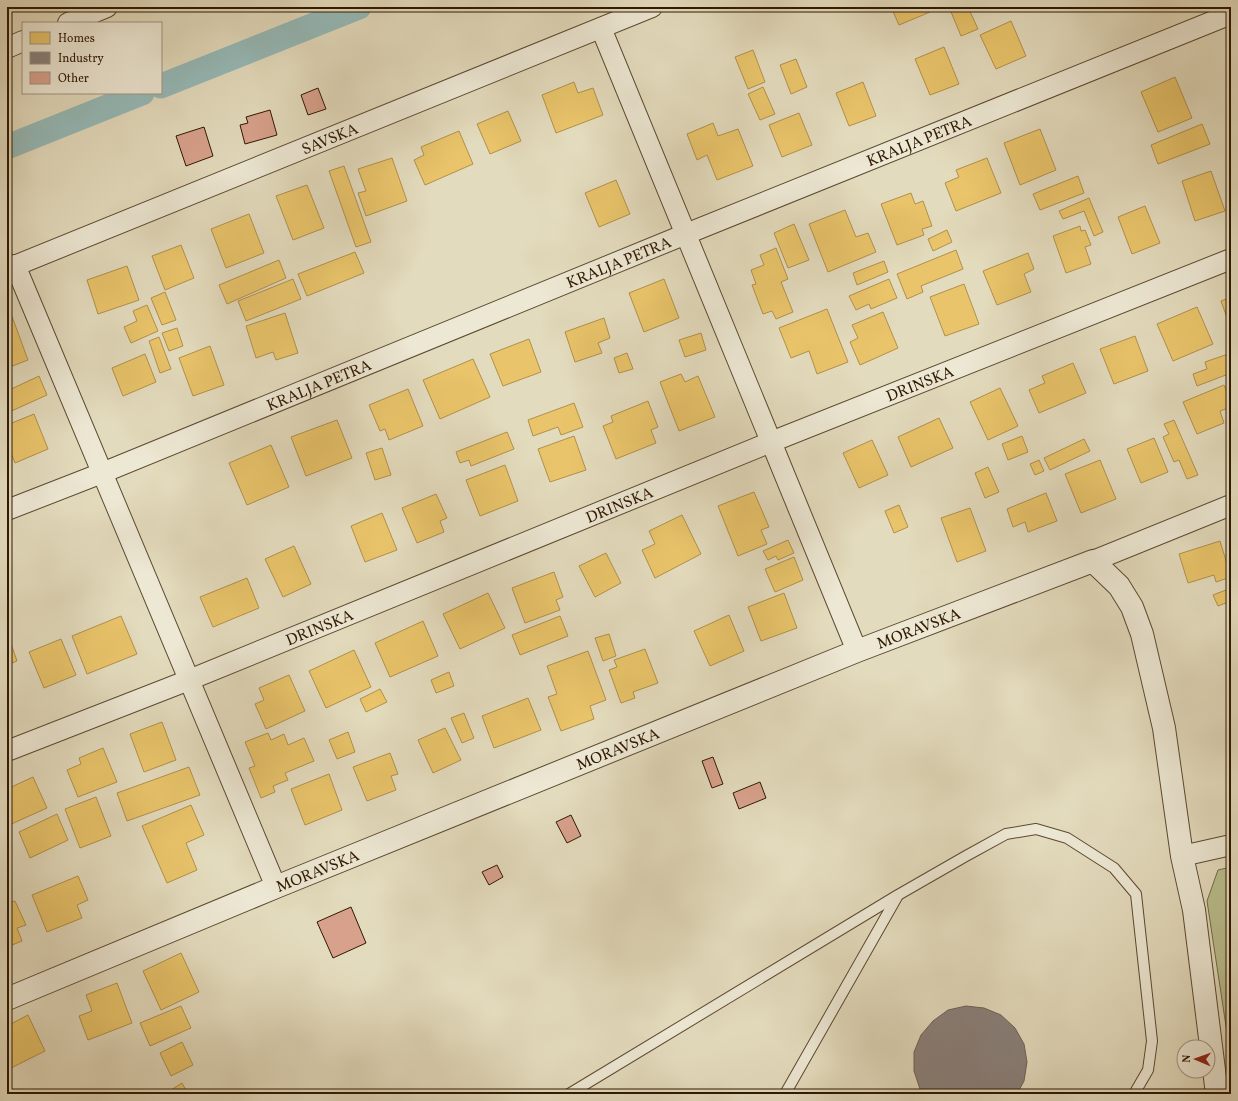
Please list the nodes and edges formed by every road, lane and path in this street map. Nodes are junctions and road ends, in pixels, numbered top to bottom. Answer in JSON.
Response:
{"nodes":[{"id":1,"x":107,"y":7,"type":"edge"},
{"id":2,"x":652,"y":7,"type":"edge"},
{"id":3,"x":1231,"y":14,"type":"edge"},
{"id":4,"x":70,"y":22,"type":"edge"},
{"id":5,"x":601,"y":28,"type":"junction"},
{"id":6,"x":22,"y":41,"type":"edge"},
{"id":7,"x":7,"y":48,"type":"edge"},
{"id":8,"x":686,"y":234,"type":"junction"},
{"id":9,"x":1231,"y":259,"type":"edge"},
{"id":10,"x":11,"y":267,"type":"edge"},
{"id":11,"x":771,"y":442,"type":"junction"},
{"id":12,"x":102,"y":473,"type":"junction"},
{"id":13,"x":1231,"y":505,"type":"edge"},
{"id":14,"x":7,"y":510,"type":"edge"},
{"id":15,"x":1093,"y":561,"type":"junction"},
{"id":16,"x":857,"y":651,"type":"junction"},
{"id":17,"x":189,"y":680,"type":"junction"},
{"id":18,"x":7,"y":751,"type":"edge"},
{"id":19,"x":1231,"y":845,"type":"edge"},
{"id":20,"x":1182,"y":856,"type":"junction"},
{"id":21,"x":276,"y":887,"type":"junction"},
{"id":22,"x":898,"y":895,"type":"junction"},
{"id":23,"x":7,"y":999,"type":"edge"},
{"id":24,"x":569,"y":1094,"type":"edge"},
{"id":25,"x":785,"y":1094,"type":"edge"},
{"id":26,"x":1134,"y":1094,"type":"edge"},
{"id":27,"x":1217,"y":1094,"type":"edge"}],
"edges":[{"from":1,"to":4,"type":"street"},
{"from":2,"to":5,"type":"street","name":"SAVSKA"},
{"from":3,"to":8,"type":"street","name":"KRALJA PETRA"},
{"from":5,"to":8,"type":"street"},
{"from":5,"to":10,"type":"street","name":"SAVSKA"},
{"from":6,"to":7,"type":"street"},
{"from":8,"to":11,"type":"street"},
{"from":8,"to":12,"type":"street","name":"KRALJA PETRA"},
{"from":9,"to":11,"type":"street","name":"DRINSKA"},
{"from":10,"to":12,"type":"street"},
{"from":11,"to":16,"type":"street"},
{"from":11,"to":17,"type":"street","name":"DRINSKA"},
{"from":12,"to":14,"type":"street","name":"KRALJA PETRA"},
{"from":12,"to":17,"type":"street"},
{"from":13,"to":15,"type":"street","name":"MORAVSKA"},
{"from":15,"to":16,"type":"street","name":"MORAVSKA"},
{"from":15,"to":20,"type":"street"},
{"from":16,"to":21,"type":"street","name":"MORAVSKA"},
{"from":17,"to":18,"type":"street","name":"DRINSKA"},
{"from":17,"to":21,"type":"street"},
{"from":19,"to":20,"type":"street"},
{"from":20,"to":27,"type":"street"},
{"from":21,"to":23,"type":"street","name":"MORAVSKA"},
{"from":22,"to":24,"type":"lane"},
{"from":22,"to":25,"type":"lane"},
{"from":22,"to":26,"type":"lane"}]}
